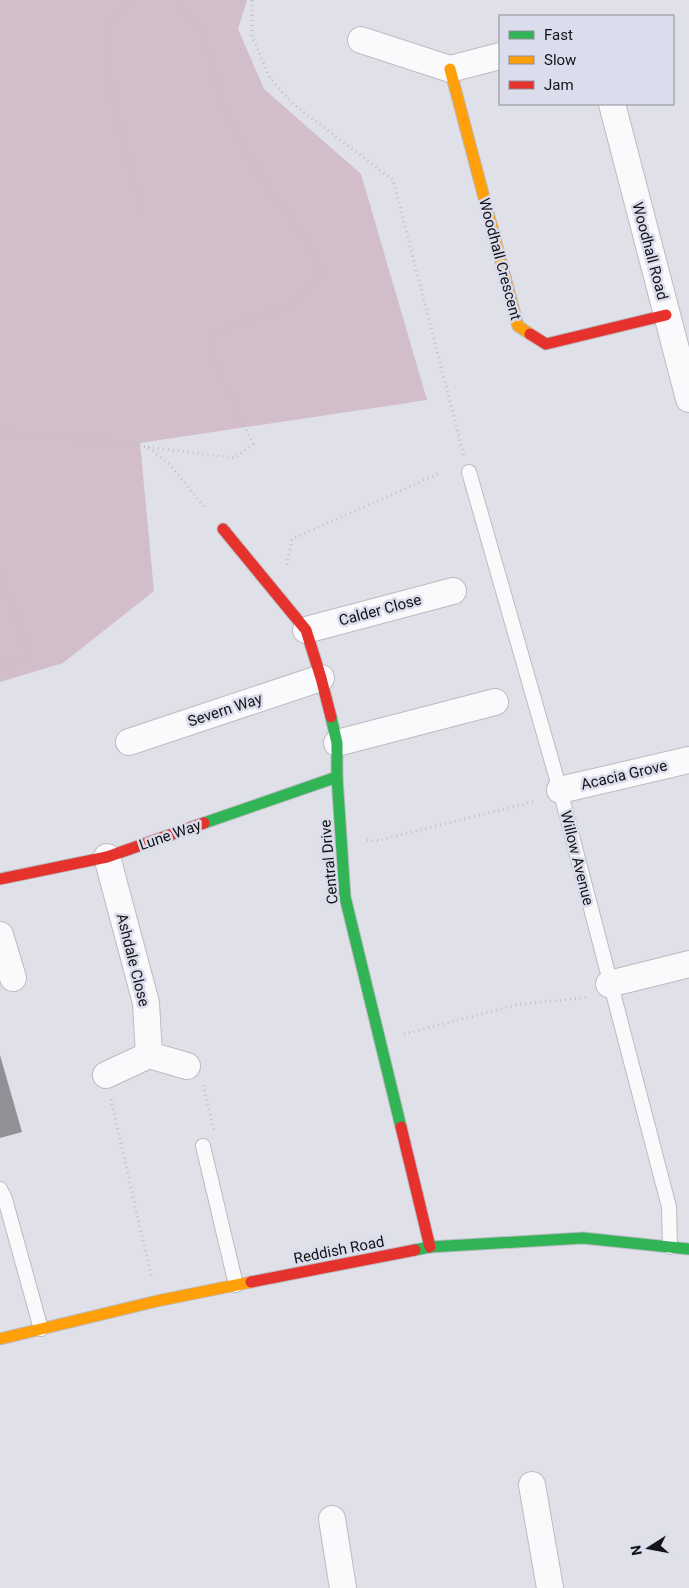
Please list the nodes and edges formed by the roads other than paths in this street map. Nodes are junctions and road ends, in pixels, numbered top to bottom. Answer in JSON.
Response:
{"nodes":[{"id":1,"x":361,"y":40,"type":"dead end"},
{"id":2,"x":499,"y":56,"type":"edge"},
{"id":3,"x":450,"y":69,"type":"junction"},
{"id":4,"x":612,"y":105,"type":"edge"},
{"id":5,"x":666,"y":315,"type":"junction"},
{"id":6,"x":689,"y":398,"type":"edge"},
{"id":7,"x":469,"y":472,"type":"road end"},
{"id":8,"x":223,"y":529,"type":"road end"},
{"id":9,"x":453,"y":590,"type":"dead end"},
{"id":10,"x":306,"y":630,"type":"junction"},
{"id":11,"x":321,"y":678,"type":"junction"},
{"id":12,"x":495,"y":702,"type":"dead end"},
{"id":13,"x":129,"y":742,"type":"dead end"},
{"id":14,"x":337,"y":743,"type":"junction"},
{"id":15,"x":689,"y":760,"type":"edge"},
{"id":16,"x":337,"y":777,"type":"junction"},
{"id":17,"x":560,"y":790,"type":"junction"},
{"id":18,"x":107,"y":857,"type":"junction"},
{"id":19,"x":0,"y":879,"type":"edge"},
{"id":20,"x":0,"y":935,"type":"edge"},
{"id":21,"x":689,"y":964,"type":"edge"},
{"id":22,"x":13,"y":978,"type":"dead end"},
{"id":23,"x":599,"y":990,"type":"junction"},
{"id":24,"x":150,"y":1056,"type":"junction"},
{"id":25,"x":187,"y":1066,"type":"dead end"},
{"id":26,"x":106,"y":1075,"type":"road end"},
{"id":27,"x":203,"y":1146,"type":"dead end"},
{"id":28,"x":0,"y":1189,"type":"edge"},
{"id":29,"x":430,"y":1247,"type":"junction"},
{"id":30,"x":670,"y":1247,"type":"junction"},
{"id":31,"x":689,"y":1248,"type":"edge"},
{"id":32,"x":236,"y":1285,"type":"junction"},
{"id":33,"x":41,"y":1329,"type":"junction"},
{"id":34,"x":0,"y":1339,"type":"edge"},
{"id":35,"x":532,"y":1485,"type":"dead end"},
{"id":36,"x":332,"y":1519,"type":"dead end"},
{"id":37,"x":343,"y":1588,"type":"edge"},
{"id":38,"x":550,"y":1588,"type":"edge"}],
"edges":[{"from":1,"to":3,"type":"street"},
{"from":2,"to":3,"type":"street"},
{"from":3,"to":5,"type":"street","name":"Woodhall Crescent"},
{"from":4,"to":5,"type":"street","name":"Woodhall Road"},
{"from":5,"to":6,"type":"street","name":"Woodhall Road"},
{"from":7,"to":17,"type":"lane","name":"Willow Avenue"},
{"from":8,"to":10,"type":"street","name":"Central Drive"},
{"from":9,"to":10,"type":"street","name":"Calder Close"},
{"from":10,"to":11,"type":"street","name":"Central Drive"},
{"from":11,"to":13,"type":"street","name":"Severn Way"},
{"from":11,"to":14,"type":"street","name":"Central Drive"},
{"from":12,"to":14,"type":"street"},
{"from":14,"to":16,"type":"street","name":"Central Drive"},
{"from":15,"to":17,"type":"street","name":"Acacia Grove"},
{"from":16,"to":18,"type":"street","name":"Lune Way"},
{"from":16,"to":29,"type":"street","name":"Central Drive"},
{"from":17,"to":23,"type":"lane","name":"Willow Avenue"},
{"from":18,"to":19,"type":"street","name":"Lune Way"},
{"from":18,"to":24,"type":"street","name":"Ashdale Close"},
{"from":20,"to":22,"type":"street"},
{"from":21,"to":23,"type":"street"},
{"from":23,"to":30,"type":"lane","name":"Willow Avenue"},
{"from":24,"to":25,"type":"street"},
{"from":24,"to":26,"type":"street"},
{"from":27,"to":32,"type":"lane"},
{"from":28,"to":33,"type":"lane"},
{"from":29,"to":30,"type":"street","name":"Reddish Road"},
{"from":29,"to":32,"type":"street","name":"Reddish Road"},
{"from":30,"to":31,"type":"street","name":"Reddish Road"},
{"from":32,"to":33,"type":"street","name":"Reddish Road"},
{"from":33,"to":34,"type":"street","name":"Reddish Road"},
{"from":35,"to":38,"type":"street"},
{"from":36,"to":37,"type":"street"}]}
